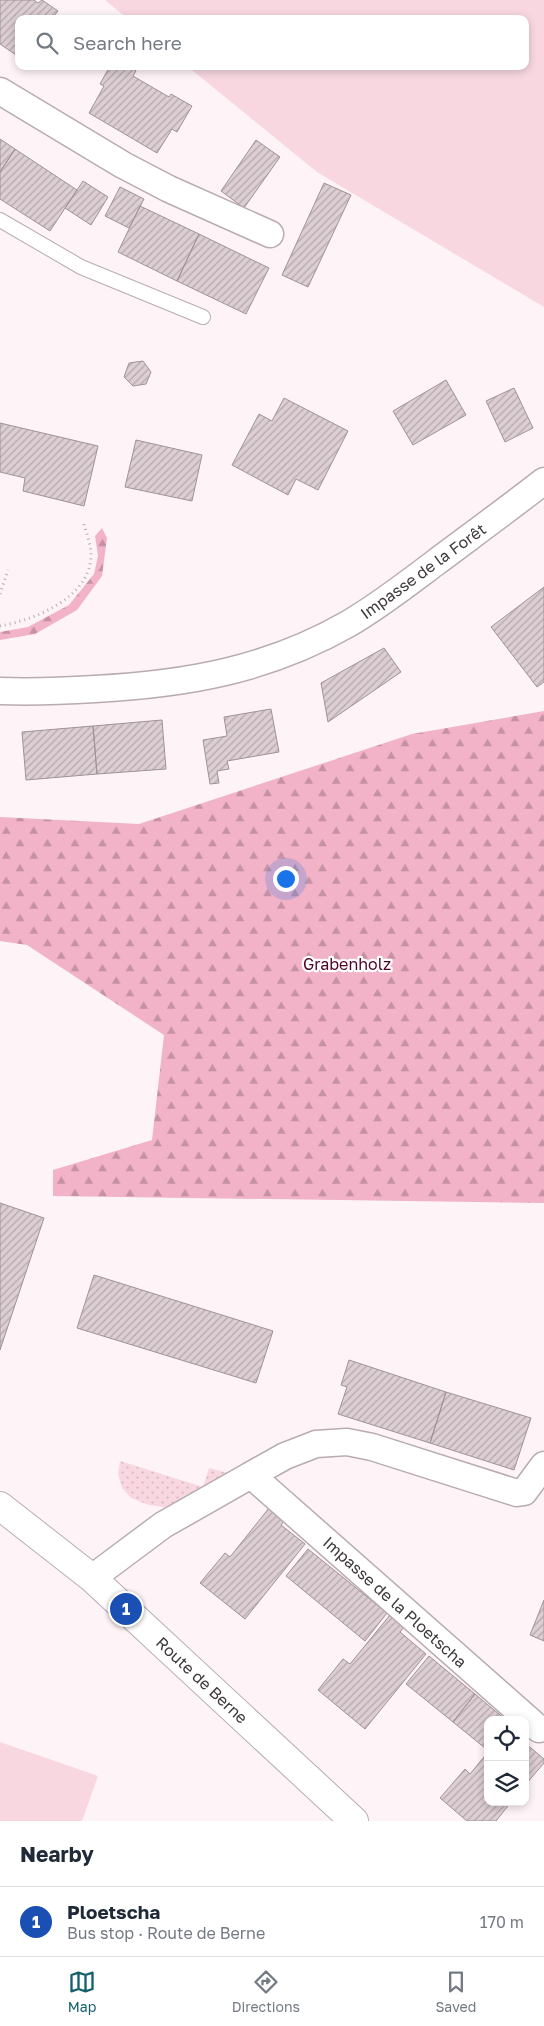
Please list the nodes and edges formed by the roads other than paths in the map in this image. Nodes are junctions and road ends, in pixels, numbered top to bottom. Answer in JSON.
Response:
{"nodes":[{"id":1,"x":0,"y":91,"type":"edge"},
{"id":2,"x":0,"y":220,"type":"edge"},
{"id":3,"x":270,"y":234,"type":"dead end"},
{"id":4,"x":203,"y":316,"type":"dead end"},
{"id":5,"x":544,"y":481,"type":"edge"},
{"id":6,"x":0,"y":691,"type":"edge"},
{"id":7,"x":544,"y":1465,"type":"edge"},
{"id":8,"x":251,"y":1475,"type":"junction"},
{"id":9,"x":0,"y":1506,"type":"edge"},
{"id":10,"x":92,"y":1578,"type":"junction"},
{"id":11,"x":539,"y":1730,"type":"dead end"},
{"id":12,"x":354,"y":1821,"type":"edge"}],
"edges":[{"from":1,"to":3,"type":"street"},
{"from":2,"to":4,"type":"lane"},
{"from":5,"to":6,"type":"street","name":"Impasse de la Forêt"},
{"from":7,"to":8,"type":"street"},
{"from":8,"to":10,"type":"street"},
{"from":8,"to":11,"type":"street","name":"Impasse de la Ploetscha"},
{"from":9,"to":10,"type":"main road","name":"Route de Berne"},
{"from":10,"to":12,"type":"main road","name":"Route de Berne"}]}
